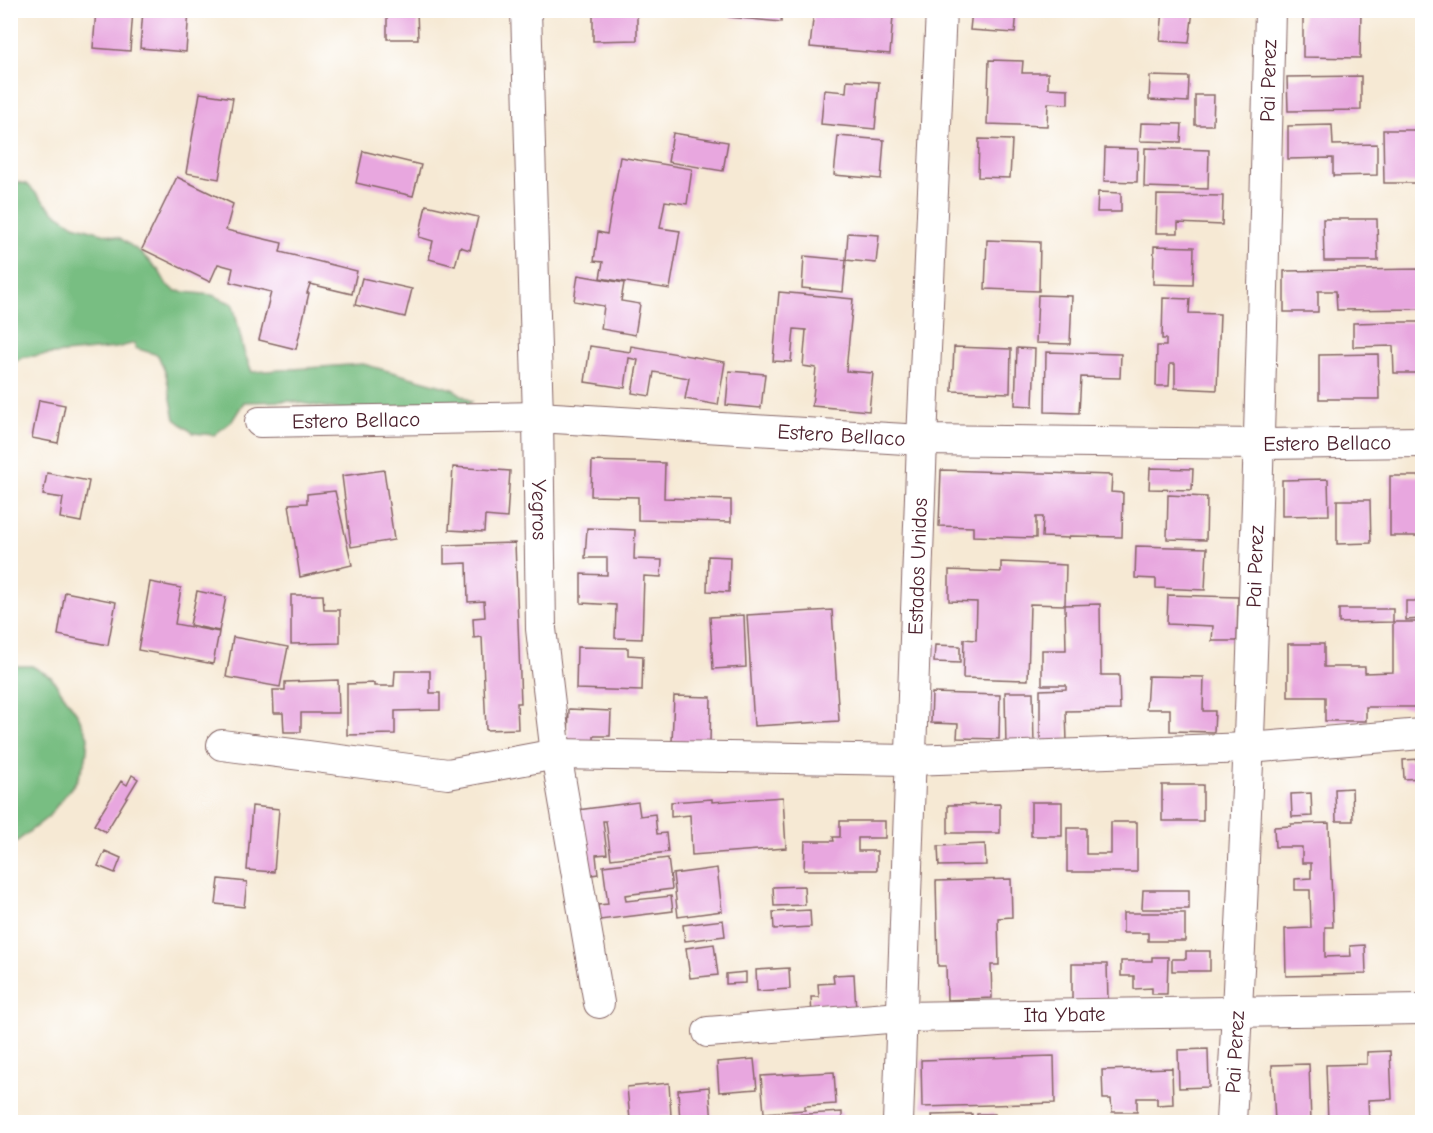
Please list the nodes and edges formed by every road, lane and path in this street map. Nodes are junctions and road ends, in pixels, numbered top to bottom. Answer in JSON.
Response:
{"nodes":[{"id":1,"x":526,"y":10,"type":"edge"},
{"id":2,"x":941,"y":10,"type":"edge"},
{"id":3,"x":1270,"y":10,"type":"edge"},
{"id":4,"x":538,"y":417,"type":"junction"},
{"id":5,"x":260,"y":422,"type":"dead end"},
{"id":6,"x":922,"y":440,"type":"junction"},
{"id":7,"x":1422,"y":442,"type":"edge"},
{"id":8,"x":1259,"y":444,"type":"junction"},
{"id":9,"x":1422,"y":734,"type":"edge"},
{"id":10,"x":222,"y":745,"type":"dead end"},
{"id":11,"x":1249,"y":748,"type":"junction"},
{"id":12,"x":556,"y":754,"type":"junction"},
{"id":13,"x":910,"y":760,"type":"junction"},
{"id":14,"x":599,"y":1003,"type":"dead end"},
{"id":15,"x":1422,"y":1009,"type":"edge"},
{"id":16,"x":1237,"y":1012,"type":"junction"},
{"id":17,"x":901,"y":1017,"type":"junction"},
{"id":18,"x":708,"y":1032,"type":"dead end"},
{"id":19,"x":898,"y":1122,"type":"edge"},
{"id":20,"x":1231,"y":1122,"type":"edge"}],
"edges":[{"from":1,"to":4,"type":"street","name":"Yegros"},
{"from":2,"to":6,"type":"street","name":"Estados Unidos"},
{"from":3,"to":8,"type":"street","name":"Pai Perez"},
{"from":4,"to":5,"type":"street","name":"Estero Bellaco"},
{"from":4,"to":6,"type":"street","name":"Estero Bellaco"},
{"from":4,"to":12,"type":"street","name":"Yegros"},
{"from":6,"to":8,"type":"street","name":"Estero Bellaco"},
{"from":6,"to":13,"type":"street","name":"Estados Unidos"},
{"from":7,"to":8,"type":"street","name":"Estero Bellaco"},
{"from":8,"to":11,"type":"street","name":"Pai Perez"},
{"from":9,"to":11,"type":"street"},
{"from":10,"to":12,"type":"street"},
{"from":11,"to":13,"type":"street"},
{"from":11,"to":16,"type":"street","name":"Pai Perez"},
{"from":12,"to":13,"type":"street"},
{"from":12,"to":14,"type":"street","name":"Yegros"},
{"from":13,"to":17,"type":"street","name":"Estados Unidos"},
{"from":15,"to":16,"type":"street","name":"Ita Ybate"},
{"from":16,"to":17,"type":"street","name":"Ita Ybate"},
{"from":16,"to":20,"type":"street","name":"Pai Perez"},
{"from":17,"to":18,"type":"street","name":"Ita Ybate"},
{"from":17,"to":19,"type":"street","name":"Estados Unidos"}]}
